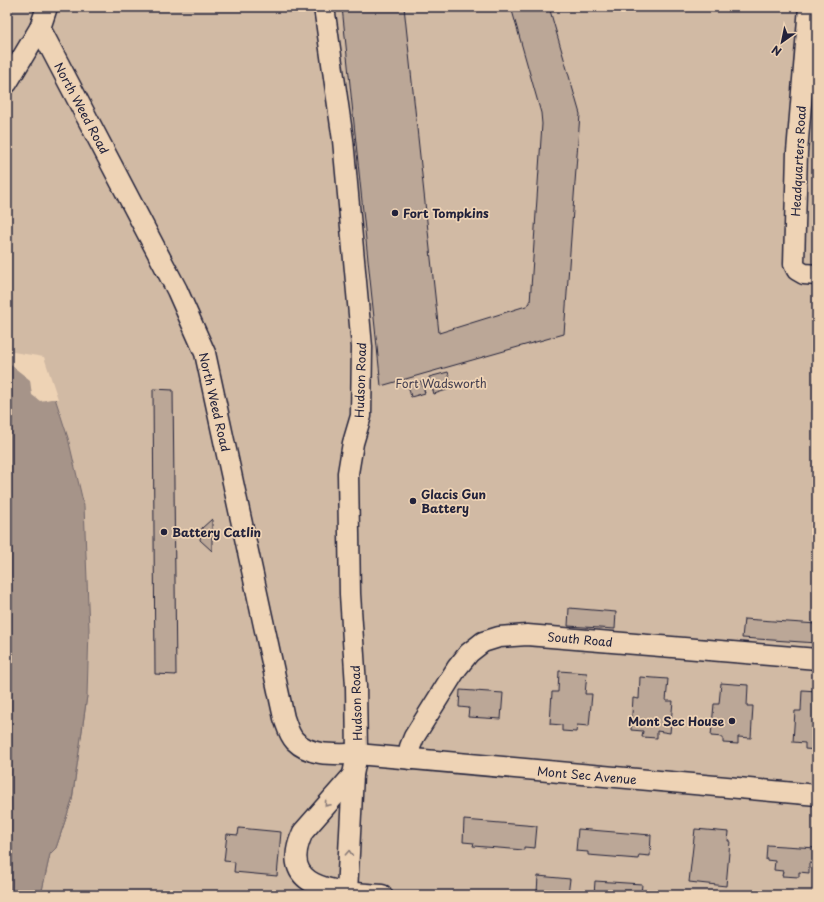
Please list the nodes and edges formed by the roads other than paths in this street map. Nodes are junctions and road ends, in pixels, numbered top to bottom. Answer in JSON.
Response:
{"nodes":[{"id":1,"x":47,"y":7,"type":"edge"},
{"id":2,"x":324,"y":7,"type":"edge"},
{"id":3,"x":809,"y":7,"type":"edge"},
{"id":4,"x":40,"y":28,"type":"junction"},
{"id":5,"x":7,"y":83,"type":"edge"},
{"id":6,"x":817,"y":275,"type":"edge"},
{"id":7,"x":817,"y":659,"type":"edge"},
{"id":8,"x":357,"y":754,"type":"junction"},
{"id":9,"x":410,"y":759,"type":"junction"},
{"id":10,"x":353,"y":775,"type":"junction"},
{"id":11,"x":817,"y":795,"type":"edge"},
{"id":12,"x":347,"y":892,"type":"junction"},
{"id":13,"x":382,"y":895,"type":"edge"}],
"edges":[{"from":1,"to":4,"type":"street"},
{"from":2,"to":8,"type":"street","name":"Hudson Road"},
{"from":3,"to":6,"type":"street","name":"Headquarters Road"},
{"from":4,"to":5,"type":"street"},
{"from":4,"to":8,"type":"street","name":"North Weed Road"},
{"from":7,"to":9,"type":"street","name":"South Road"},
{"from":8,"to":9,"type":"street","name":"Mont Sec Avenue"},
{"from":8,"to":10,"type":"street","name":"Hudson Road"},
{"from":9,"to":11,"type":"street","name":"Mont Sec Avenue"},
{"from":12,"to":10,"type":"street","name":"Hudson Road","one_way":true},
{"from":10,"to":12,"type":"street","one_way":true},
{"from":12,"to":13,"type":"street"}]}
